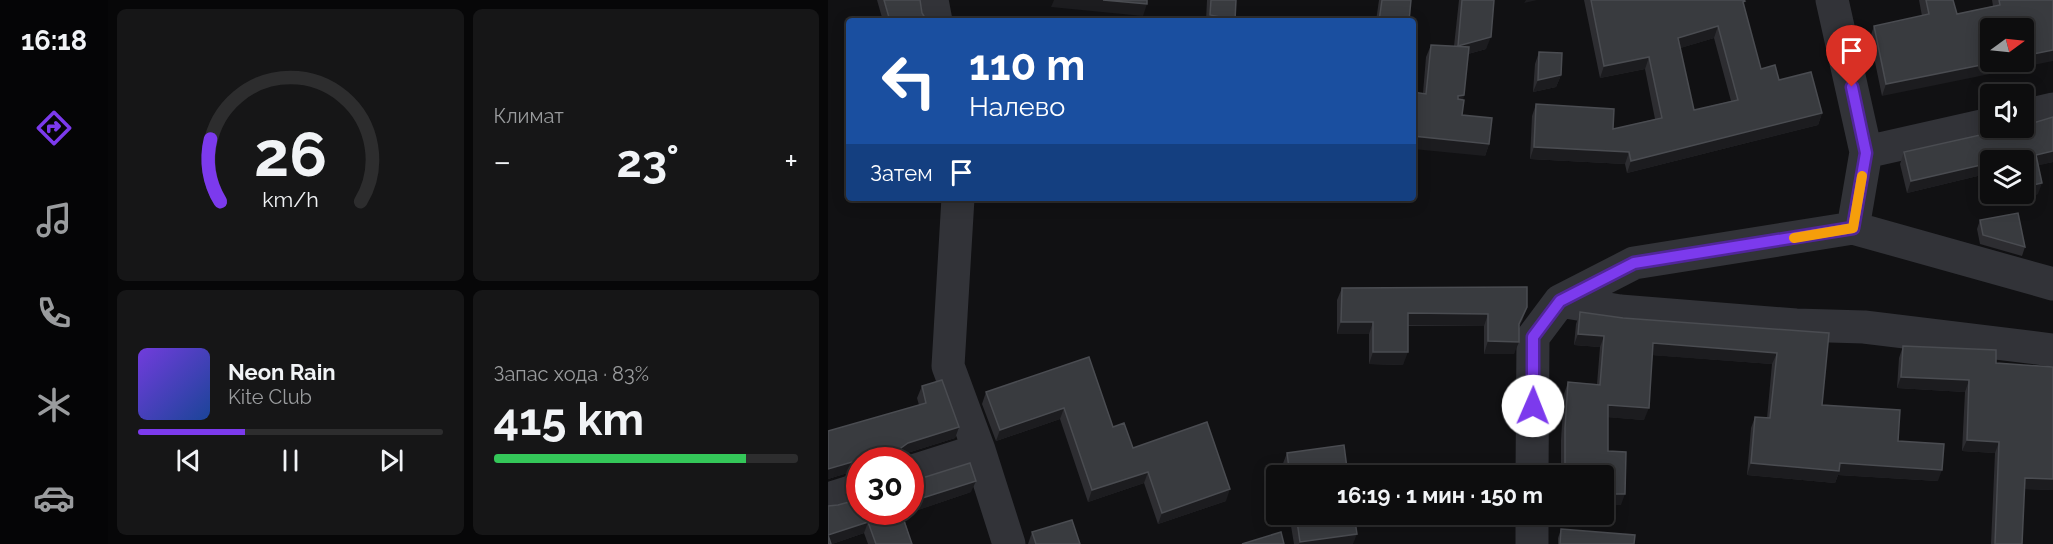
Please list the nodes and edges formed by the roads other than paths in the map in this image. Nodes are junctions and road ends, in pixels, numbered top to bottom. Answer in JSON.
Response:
{"nodes":[{"id":1,"x":932,"y":0,"type":"edge"},
{"id":2,"x":1832,"y":0,"type":"edge"},
{"id":3,"x":935,"y":18,"type":"edge"},
{"id":4,"x":2053,"y":109,"type":"edge"},
{"id":5,"x":2034,"y":114,"type":"edge"},
{"id":6,"x":1980,"y":126,"type":"edge"},
{"id":7,"x":1866,"y":153,"type":"junction"},
{"id":8,"x":958,"y":201,"type":"edge"},
{"id":9,"x":1853,"y":228,"type":"junction"},
{"id":10,"x":2053,"y":284,"type":"edge"},
{"id":11,"x":1560,"y":301,"type":"junction"},
{"id":12,"x":2053,"y":350,"type":"edge"},
{"id":13,"x":979,"y":450,"type":"junction"},
{"id":14,"x":1532,"y":465,"type":"edge"},
{"id":15,"x":924,"y":468,"type":"edge"},
{"id":16,"x":846,"y":493,"type":"edge"},
{"id":17,"x":828,"y":499,"type":"edge"},
{"id":18,"x":1532,"y":525,"type":"edge"},
{"id":19,"x":1009,"y":544,"type":"edge"},
{"id":20,"x":1532,"y":544,"type":"edge"}],
"edges":[{"from":1,"to":3,"type":"street"},
{"from":2,"to":7,"type":"street"},
{"from":4,"to":5,"type":"street"},
{"from":6,"to":7,"type":"street"},
{"from":7,"to":9,"type":"street"},
{"from":8,"to":13,"type":"street"},
{"from":9,"to":10,"type":"street"},
{"from":9,"to":11,"type":"street"},
{"from":11,"to":12,"type":"street"},
{"from":11,"to":14,"type":"street"},
{"from":13,"to":15,"type":"street"},
{"from":13,"to":19,"type":"street"},
{"from":16,"to":17,"type":"street"},
{"from":18,"to":20,"type":"street"}]}
